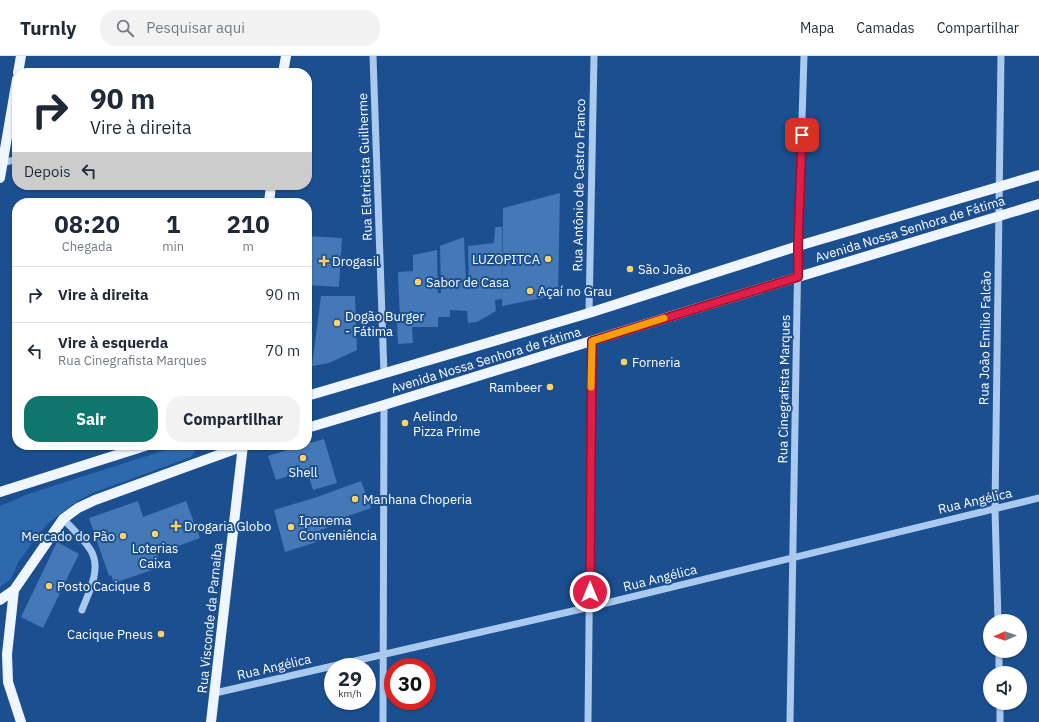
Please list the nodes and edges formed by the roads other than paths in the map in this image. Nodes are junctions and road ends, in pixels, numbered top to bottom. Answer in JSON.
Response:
{"nodes":[{"id":1,"x":21,"y":56,"type":"edge"},
{"id":2,"x":286,"y":56,"type":"edge"},
{"id":3,"x":373,"y":56,"type":"edge"},
{"id":4,"x":594,"y":56,"type":"edge"},
{"id":5,"x":804,"y":56,"type":"edge"},
{"id":6,"x":1001,"y":56,"type":"edge"},
{"id":7,"x":19,"y":68,"type":"edge"},
{"id":8,"x":285,"y":68,"type":"edge"},
{"id":9,"x":12,"y":109,"type":"edge"},
{"id":10,"x":12,"y":160,"type":"edge"},
{"id":11,"x":3,"y":163,"type":"junction"},
{"id":12,"x":1039,"y":175,"type":"edge"},
{"id":13,"x":0,"y":178,"type":"edge"},
{"id":14,"x":999,"y":187,"type":"junction"},
{"id":15,"x":1039,"y":204,"type":"edge"},
{"id":16,"x":998,"y":217,"type":"junction"},
{"id":17,"x":798,"y":246,"type":"junction"},
{"id":18,"x":798,"y":277,"type":"junction"},
{"id":19,"x":589,"y":313,"type":"junction"},
{"id":20,"x":592,"y":341,"type":"junction"},
{"id":21,"x":384,"y":374,"type":"junction"},
{"id":22,"x":312,"y":395,"type":"edge"},
{"id":23,"x":384,"y":406,"type":"junction"},
{"id":24,"x":312,"y":427,"type":"edge"},
{"id":25,"x":132,"y":450,"type":"edge"},
{"id":26,"x":230,"y":450,"type":"edge"},
{"id":27,"x":243,"y":450,"type":"edge"},
{"id":28,"x":0,"y":492,"type":"edge"},
{"id":29,"x":1039,"y":498,"type":"edge"},
{"id":30,"x":995,"y":509,"type":"junction"},
{"id":31,"x":64,"y":519,"type":"junction"},
{"id":32,"x":793,"y":557,"type":"junction"},
{"id":33,"x":14,"y":590,"type":"junction"},
{"id":34,"x":0,"y":600,"type":"edge"},
{"id":35,"x":590,"y":607,"type":"junction"},
{"id":36,"x":82,"y":610,"type":"dead end"},
{"id":37,"x":998,"y":614,"type":"edge"},
{"id":38,"x":384,"y":655,"type":"junction"},
{"id":39,"x":215,"y":693,"type":"junction"},
{"id":40,"x":1000,"y":710,"type":"edge"},
{"id":41,"x":21,"y":722,"type":"edge"},
{"id":42,"x":211,"y":722,"type":"edge"},
{"id":43,"x":383,"y":722,"type":"edge"},
{"id":44,"x":588,"y":722,"type":"edge"},
{"id":45,"x":790,"y":722,"type":"edge"},
{"id":46,"x":1000,"y":722,"type":"edge"}],
"edges":[{"from":1,"to":7,"type":"main road"},
{"from":2,"to":8,"type":"main road"},
{"from":3,"to":21,"type":"street","name":"Rua Eletricista Guilherme"},
{"from":4,"to":19,"type":"street","name":"Rua Antônio de Castro Franco"},
{"from":5,"to":17,"type":"street","name":"Rua Cinegrafista Marques"},
{"from":6,"to":14,"type":"street","name":"Rua João Emílio Falcão"},
{"from":9,"to":11,"type":"main road"},
{"from":10,"to":11,"type":"street"},
{"from":11,"to":13,"type":"main road"},
{"from":12,"to":14,"type":"main road","name":"Avenida Nossa Senhora de Fátima"},
{"from":14,"to":16,"type":"street","name":"Rua João Emílio Falcão"},
{"from":14,"to":17,"type":"main road","name":"Avenida Nossa Senhora de Fátima"},
{"from":15,"to":16,"type":"main road","name":"Avenida Nossa Senhora de Fátima"},
{"from":16,"to":18,"type":"main road","name":"Avenida Nossa Senhora de Fátima"},
{"from":16,"to":30,"type":"street","name":"Rua João Emílio Falcão"},
{"from":17,"to":18,"type":"street","name":"Rua Cinegrafista Marques"},
{"from":17,"to":19,"type":"main road","name":"Avenida Nossa Senhora de Fátima"},
{"from":18,"to":20,"type":"main road","name":"Avenida Nossa Senhora de Fátima"},
{"from":18,"to":32,"type":"street","name":"Rua Cinegrafista Marques"},
{"from":19,"to":21,"type":"main road","name":"Avenida Nossa Senhora de Fátima"},
{"from":20,"to":23,"type":"main road","name":"Avenida Nossa Senhora de Fátima"},
{"from":20,"to":35,"type":"street"},
{"from":21,"to":22,"type":"main road","name":"Avenida Nossa Senhora de Fátima"},
{"from":23,"to":24,"type":"main road","name":"Avenida Nossa Senhora de Fátima"},
{"from":23,"to":38,"type":"street"},
{"from":25,"to":28,"type":"main road"},
{"from":26,"to":31,"type":"main road"},
{"from":27,"to":39,"type":"main road","name":"Rua Visconde da Parnaíba"},
{"from":29,"to":30,"type":"street","name":"Rua Angélica"},
{"from":30,"to":32,"type":"street","name":"Rua Angélica"},
{"from":30,"to":37,"type":"street","name":"Rua João Emílio Falcão"},
{"from":31,"to":33,"type":"main road"},
{"from":31,"to":36,"type":"street"},
{"from":32,"to":35,"type":"street","name":"Rua Angélica"},
{"from":32,"to":45,"type":"street","name":"Rua Cinegrafista Marques"},
{"from":33,"to":34,"type":"main road"},
{"from":33,"to":41,"type":"main road"},
{"from":35,"to":38,"type":"street","name":"Rua Angélica"},
{"from":35,"to":44,"type":"street"},
{"from":38,"to":39,"type":"street","name":"Rua Angélica"},
{"from":38,"to":43,"type":"street"},
{"from":39,"to":42,"type":"main road","name":"Rua Visconde da Parnaíba"},
{"from":40,"to":46,"type":"street"}]}
